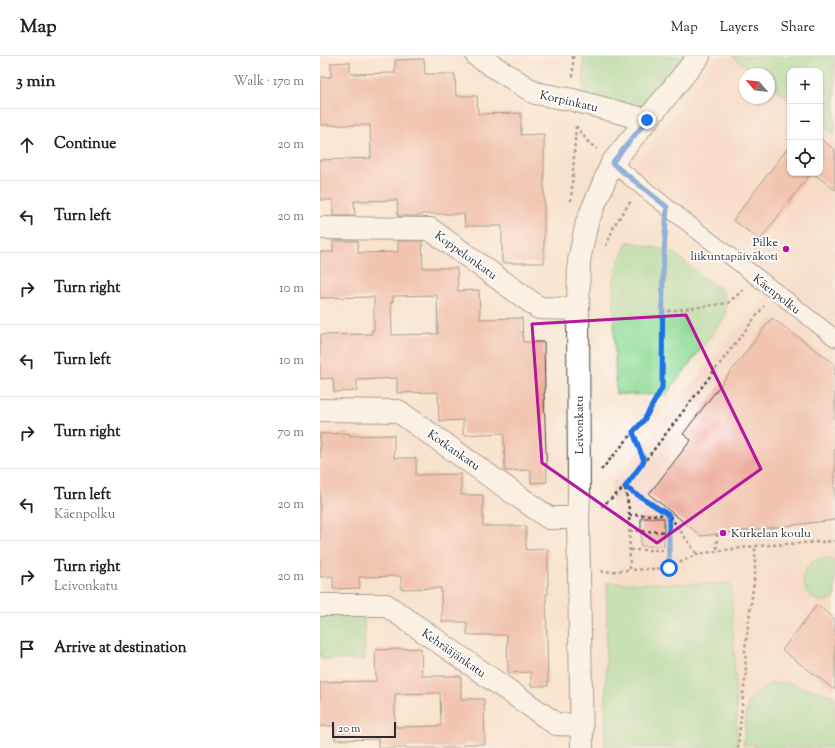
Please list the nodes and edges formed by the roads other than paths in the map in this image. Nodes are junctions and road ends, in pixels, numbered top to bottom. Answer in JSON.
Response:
{"nodes":[{"id":1,"x":477,"y":56,"type":"edge"},
{"id":2,"x":699,"y":56,"type":"edge"},
{"id":3,"x":647,"y":120,"type":"junction"},
{"id":4,"x":612,"y":163,"type":"junction"},
{"id":5,"x":320,"y":228,"type":"edge"},
{"id":6,"x":578,"y":308,"type":"junction"},
{"id":7,"x":835,"y":338,"type":"edge"},
{"id":8,"x":320,"y":410,"type":"edge"},
{"id":9,"x":578,"y":518,"type":"junction"},
{"id":10,"x":320,"y":605,"type":"edge"},
{"id":11,"x":581,"y":725,"type":"junction"},
{"id":12,"x":582,"y":748,"type":"edge"}],
"edges":[{"from":1,"to":3,"type":"street","name":"Korpinkatu"},
{"from":2,"to":3,"type":"street","name":"Leivonkatu"},
{"from":3,"to":4,"type":"street","name":"Leivonkatu"},
{"from":4,"to":6,"type":"street","name":"Leivonkatu"},
{"from":4,"to":7,"type":"street","name":"Käenpolku"},
{"from":5,"to":6,"type":"street","name":"Koppelonkatu"},
{"from":6,"to":9,"type":"street","name":"Leivonkatu"},
{"from":8,"to":9,"type":"street","name":"Kotkankatu"},
{"from":9,"to":11,"type":"street","name":"Leivonkatu"},
{"from":10,"to":11,"type":"street","name":"Kehrääjänkatu"},
{"from":11,"to":12,"type":"street","name":"Leivonkatu"}]}
